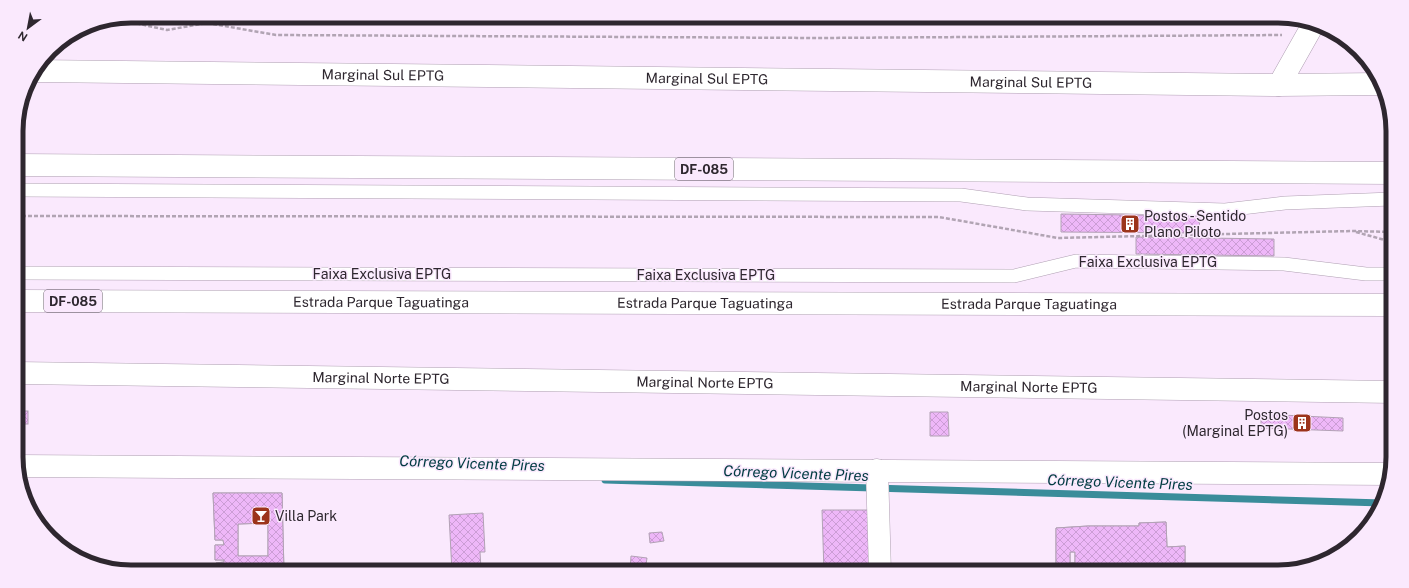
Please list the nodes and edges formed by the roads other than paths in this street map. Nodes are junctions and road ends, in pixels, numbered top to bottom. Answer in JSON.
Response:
{"nodes":[{"id":1,"x":1311,"y":29,"type":"edge"},
{"id":2,"x":41,"y":71,"type":"edge"},
{"id":3,"x":1375,"y":84,"type":"edge"},
{"id":4,"x":1279,"y":85,"type":"junction"},
{"id":5,"x":23,"y":165,"type":"edge"},
{"id":6,"x":1386,"y":173,"type":"edge"},
{"id":7,"x":23,"y":190,"type":"edge"},
{"id":8,"x":1386,"y":199,"type":"edge"},
{"id":9,"x":23,"y":273,"type":"edge"},
{"id":10,"x":1386,"y":274,"type":"edge"},
{"id":11,"x":23,"y":301,"type":"edge"},
{"id":12,"x":130,"y":302,"type":"junction"},
{"id":13,"x":1386,"y":304,"type":"edge"},
{"id":14,"x":23,"y":312,"type":"edge"},
{"id":15,"x":23,"y":373,"type":"edge"},
{"id":16,"x":1386,"y":392,"type":"edge"},
{"id":17,"x":24,"y":466,"type":"edge"},
{"id":18,"x":877,"y":470,"type":"junction"},
{"id":19,"x":1385,"y":474,"type":"edge"},
{"id":20,"x":880,"y":565,"type":"edge"}],
"edges":[{"from":1,"to":4,"type":"main road"},
{"from":2,"to":4,"type":"main road","name":"Marginal Sul EPTG"},
{"from":3,"to":4,"type":"main road","name":"Marginal Sul EPTG"},
{"from":5,"to":6,"type":"main road","number":"DF-085"},
{"from":7,"to":8,"type":"lane"},
{"from":9,"to":10,"type":"lane","name":"Faixa Exclusiva EPTG"},
{"from":11,"to":12,"type":"main road","name":"Estrada Parque Taguatinga","number":"DF-085"},
{"from":12,"to":13,"type":"main road","name":"Estrada Parque Taguatinga","number":"DF-085"},
{"from":12,"to":14,"type":"main road"},
{"from":15,"to":16,"type":"main road","name":"Marginal Norte EPTG"},
{"from":17,"to":18,"type":"main road"},
{"from":18,"to":19,"type":"main road"},
{"from":18,"to":20,"type":"main road"}]}
